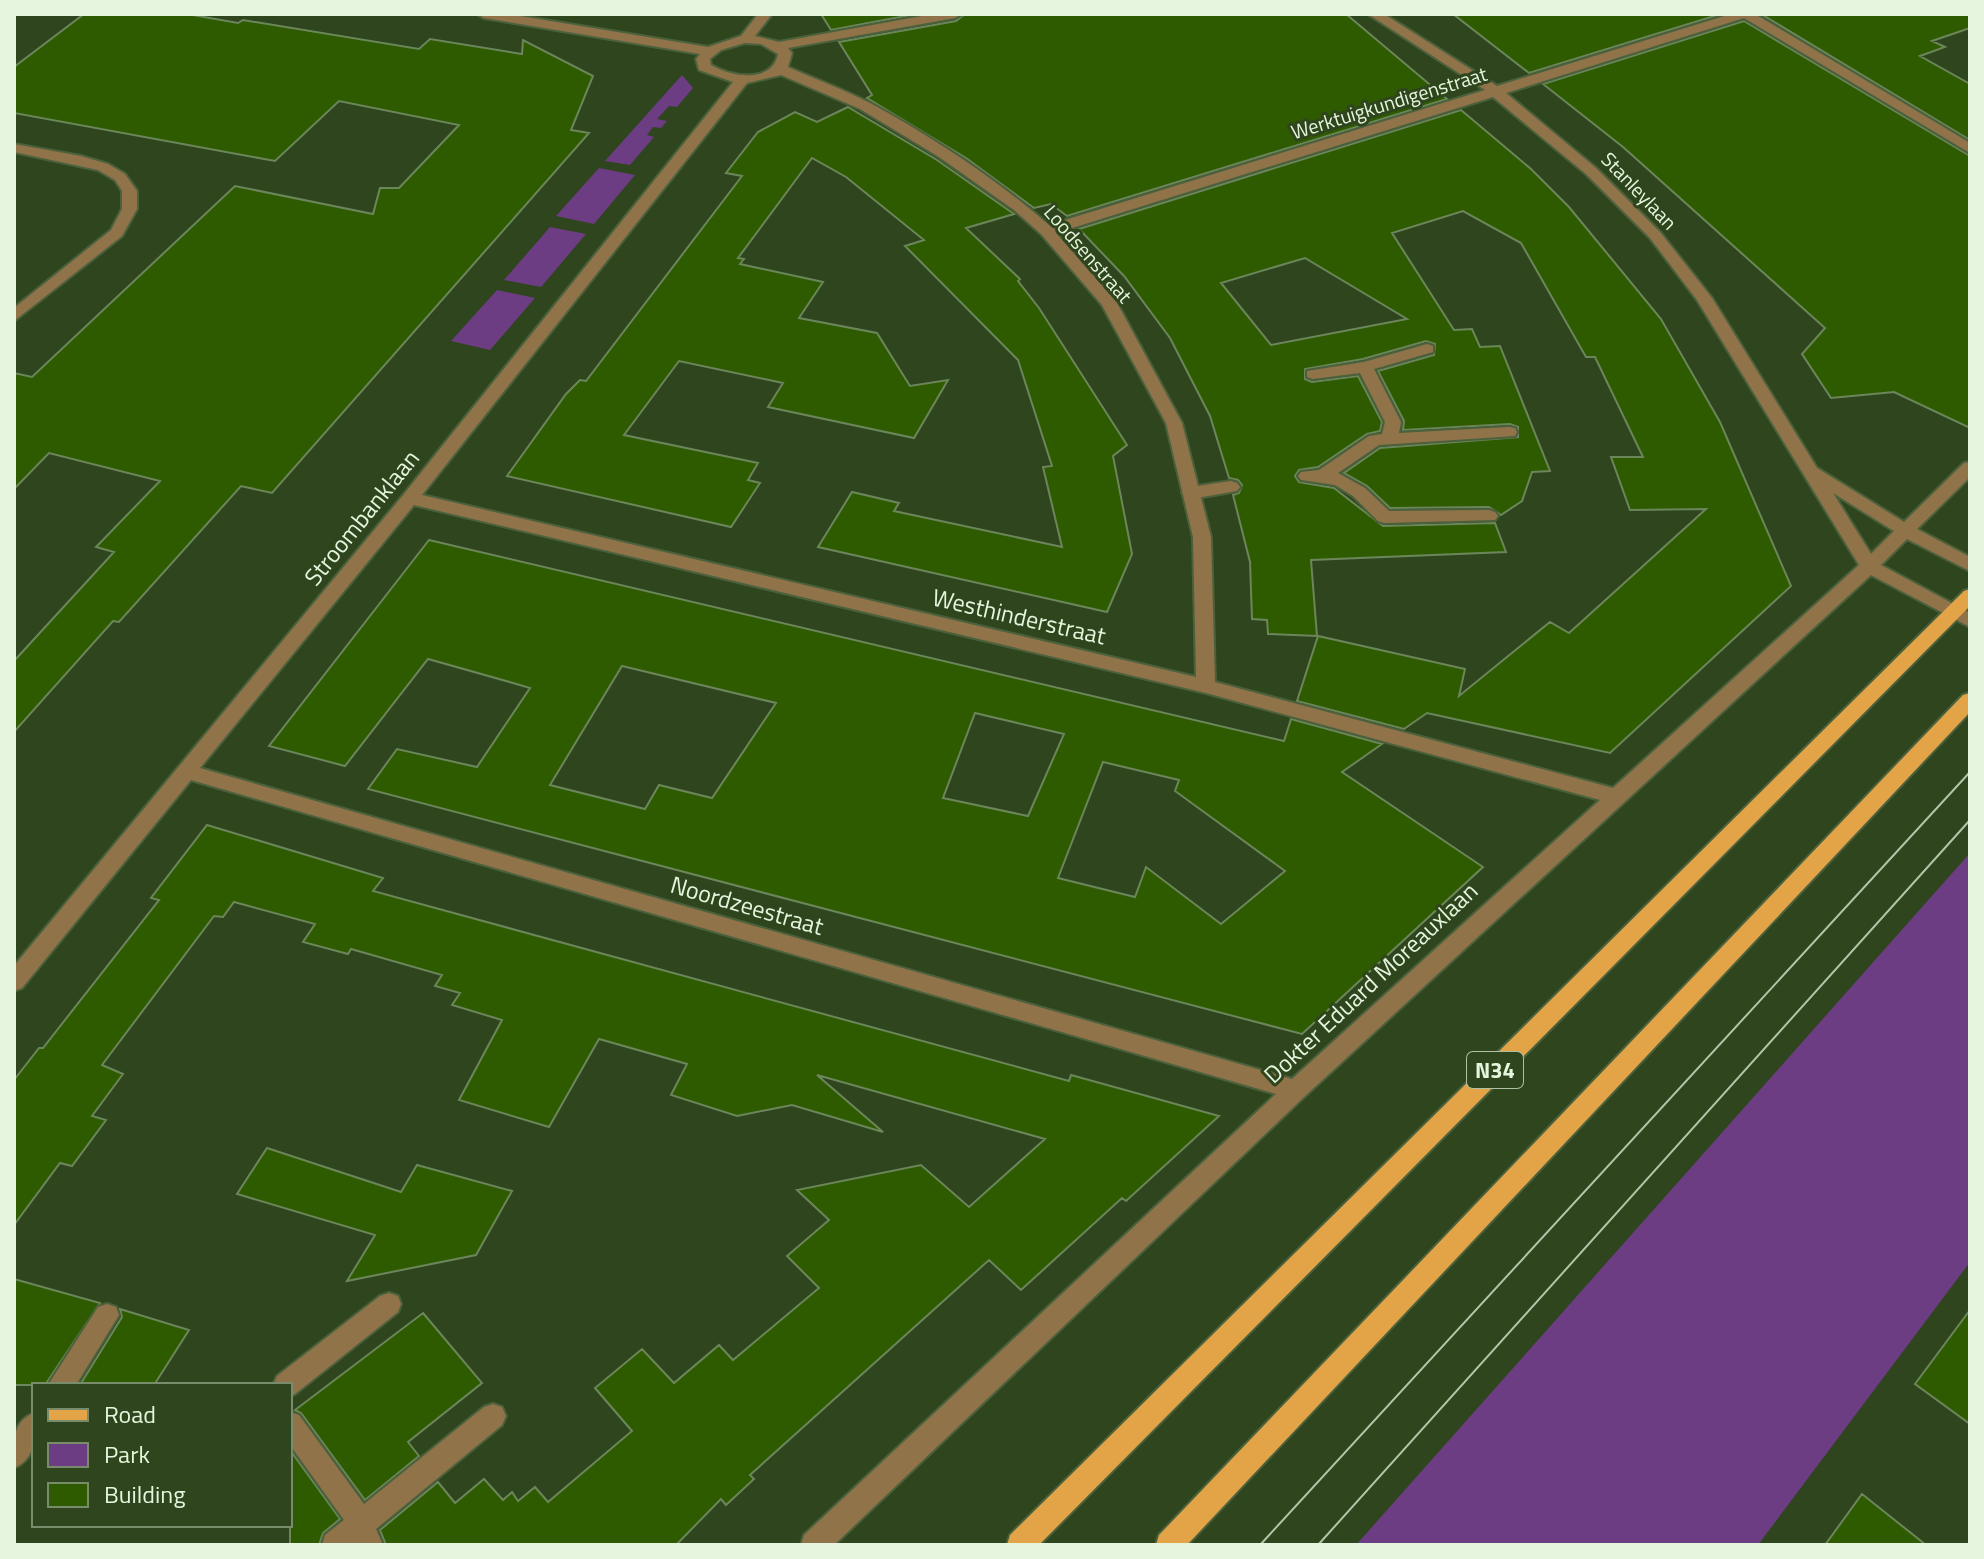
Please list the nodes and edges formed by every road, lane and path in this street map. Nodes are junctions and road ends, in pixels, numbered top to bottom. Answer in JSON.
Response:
{"nodes":[{"id":1,"x":484,"y":14,"type":"edge"},
{"id":2,"x":765,"y":14,"type":"edge"},
{"id":3,"x":955,"y":14,"type":"edge"},
{"id":4,"x":1375,"y":14,"type":"edge"},
{"id":5,"x":1745,"y":14,"type":"edge"},
{"id":6,"x":745,"y":39,"type":"junction"},
{"id":7,"x":778,"y":46,"type":"junction"},
{"id":8,"x":709,"y":51,"type":"junction"},
{"id":9,"x":780,"y":69,"type":"junction"},
{"id":10,"x":742,"y":80,"type":"junction"},
{"id":11,"x":1495,"y":91,"type":"junction"},
{"id":12,"x":14,"y":148,"type":"edge"},
{"id":13,"x":1970,"y":149,"type":"edge"},
{"id":14,"x":1046,"y":231,"type":"junction"},
{"id":15,"x":14,"y":316,"type":"edge"},
{"id":16,"x":1427,"y":349,"type":"dead end"},
{"id":17,"x":1365,"y":367,"type":"junction"},
{"id":18,"x":1313,"y":374,"type":"dead end"},
{"id":19,"x":1509,"y":432,"type":"dead end"},
{"id":20,"x":1390,"y":439,"type":"junction"},
{"id":21,"x":1802,"y":463,"type":"junction"},
{"id":22,"x":1970,"y":467,"type":"edge"},
{"id":23,"x":1231,"y":487,"type":"dead end"},
{"id":24,"x":1191,"y":493,"type":"junction"},
{"id":25,"x":410,"y":498,"type":"junction"},
{"id":26,"x":1489,"y":516,"type":"dead end"},
{"id":27,"x":1905,"y":531,"type":"junction"},
{"id":28,"x":1970,"y":565,"type":"edge"},
{"id":29,"x":1869,"y":566,"type":"junction"},
{"id":30,"x":1970,"y":595,"type":"edge"},
{"id":31,"x":1962,"y":616,"type":"edge"},
{"id":32,"x":1206,"y":686,"type":"junction"},
{"id":33,"x":1970,"y":700,"type":"edge"},
{"id":34,"x":185,"y":771,"type":"junction"},
{"id":35,"x":1615,"y":796,"type":"junction"},
{"id":36,"x":14,"y":982,"type":"edge"},
{"id":37,"x":1296,"y":1090,"type":"junction"},
{"id":38,"x":389,"y":1304,"type":"dead end"},
{"id":39,"x":107,"y":1315,"type":"dead end"},
{"id":40,"x":62,"y":1383,"type":"edge"},
{"id":41,"x":289,"y":1383,"type":"edge"},
{"id":42,"x":493,"y":1416,"type":"dead end"},
{"id":43,"x":292,"y":1427,"type":"edge"},
{"id":44,"x":32,"y":1428,"type":"edge"},
{"id":45,"x":14,"y":1455,"type":"edge"},
{"id":46,"x":365,"y":1535,"type":"edge"},
{"id":47,"x":335,"y":1545,"type":"edge"},
{"id":48,"x":814,"y":1545,"type":"edge"},
{"id":49,"x":1020,"y":1545,"type":"edge"},
{"id":50,"x":1169,"y":1545,"type":"edge"}],
"edges":[{"from":1,"to":8,"type":"street"},
{"from":2,"to":6,"type":"street"},
{"from":3,"to":7,"type":"street"},
{"from":4,"to":11,"type":"street","name":"Stanleylaan"},
{"from":5,"to":11,"type":"street","name":"Werktuigkundigenstraat"},
{"from":5,"to":13,"type":"street"},
{"from":6,"to":7,"type":"street"},
{"from":6,"to":8,"type":"street"},
{"from":7,"to":9,"type":"street"},
{"from":8,"to":10,"type":"street"},
{"from":9,"to":10,"type":"street"},
{"from":9,"to":14,"type":"street","name":"Loodsenstraat"},
{"from":10,"to":25,"type":"street","name":"Stroombanklaan"},
{"from":11,"to":14,"type":"street","name":"Werktuigkundigenstraat"},
{"from":11,"to":21,"type":"street","name":"Stanleylaan"},
{"from":12,"to":15,"type":"street"},
{"from":14,"to":24,"type":"street","name":"Loodsenstraat"},
{"from":16,"to":17,"type":"street"},
{"from":17,"to":18,"type":"street"},
{"from":17,"to":20,"type":"street"},
{"from":19,"to":20,"type":"street"},
{"from":20,"to":26,"type":"street"},
{"from":21,"to":27,"type":"street","name":"Stanleylaan"},
{"from":21,"to":29,"type":"street","name":"Stanleylaan"},
{"from":22,"to":27,"type":"street","name":"Dokter Eduard Moreauxlaan"},
{"from":23,"to":24,"type":"street"},
{"from":24,"to":32,"type":"street","name":"Loodsenstraat"},
{"from":25,"to":32,"type":"street","name":"Westhinderstraat"},
{"from":25,"to":34,"type":"street","name":"Stroombanklaan"},
{"from":27,"to":28,"type":"street","name":"Stanleylaan"},
{"from":27,"to":29,"type":"street","name":"Dokter Eduard Moreauxlaan"},
{"from":29,"to":31,"type":"street","name":"Stanleylaan"},
{"from":29,"to":35,"type":"street","name":"Dokter Eduard Moreauxlaan"},
{"from":30,"to":31,"type":"main road","number":"N34"},
{"from":31,"to":49,"type":"main road","number":"N34"},
{"from":32,"to":35,"type":"street","name":"Westhinderstraat"},
{"from":33,"to":50,"type":"main road"},
{"from":34,"to":36,"type":"street","name":"Stroombanklaan"},
{"from":34,"to":37,"type":"street","name":"Noordzeestraat"},
{"from":35,"to":37,"type":"street","name":"Dokter Eduard Moreauxlaan"},
{"from":37,"to":48,"type":"street","name":"Dokter Eduard Moreauxlaan"},
{"from":38,"to":41,"type":"street"},
{"from":39,"to":40,"type":"street"},
{"from":42,"to":46,"type":"street"},
{"from":43,"to":46,"type":"street"},
{"from":44,"to":45,"type":"street"},
{"from":46,"to":47,"type":"street"}]}
